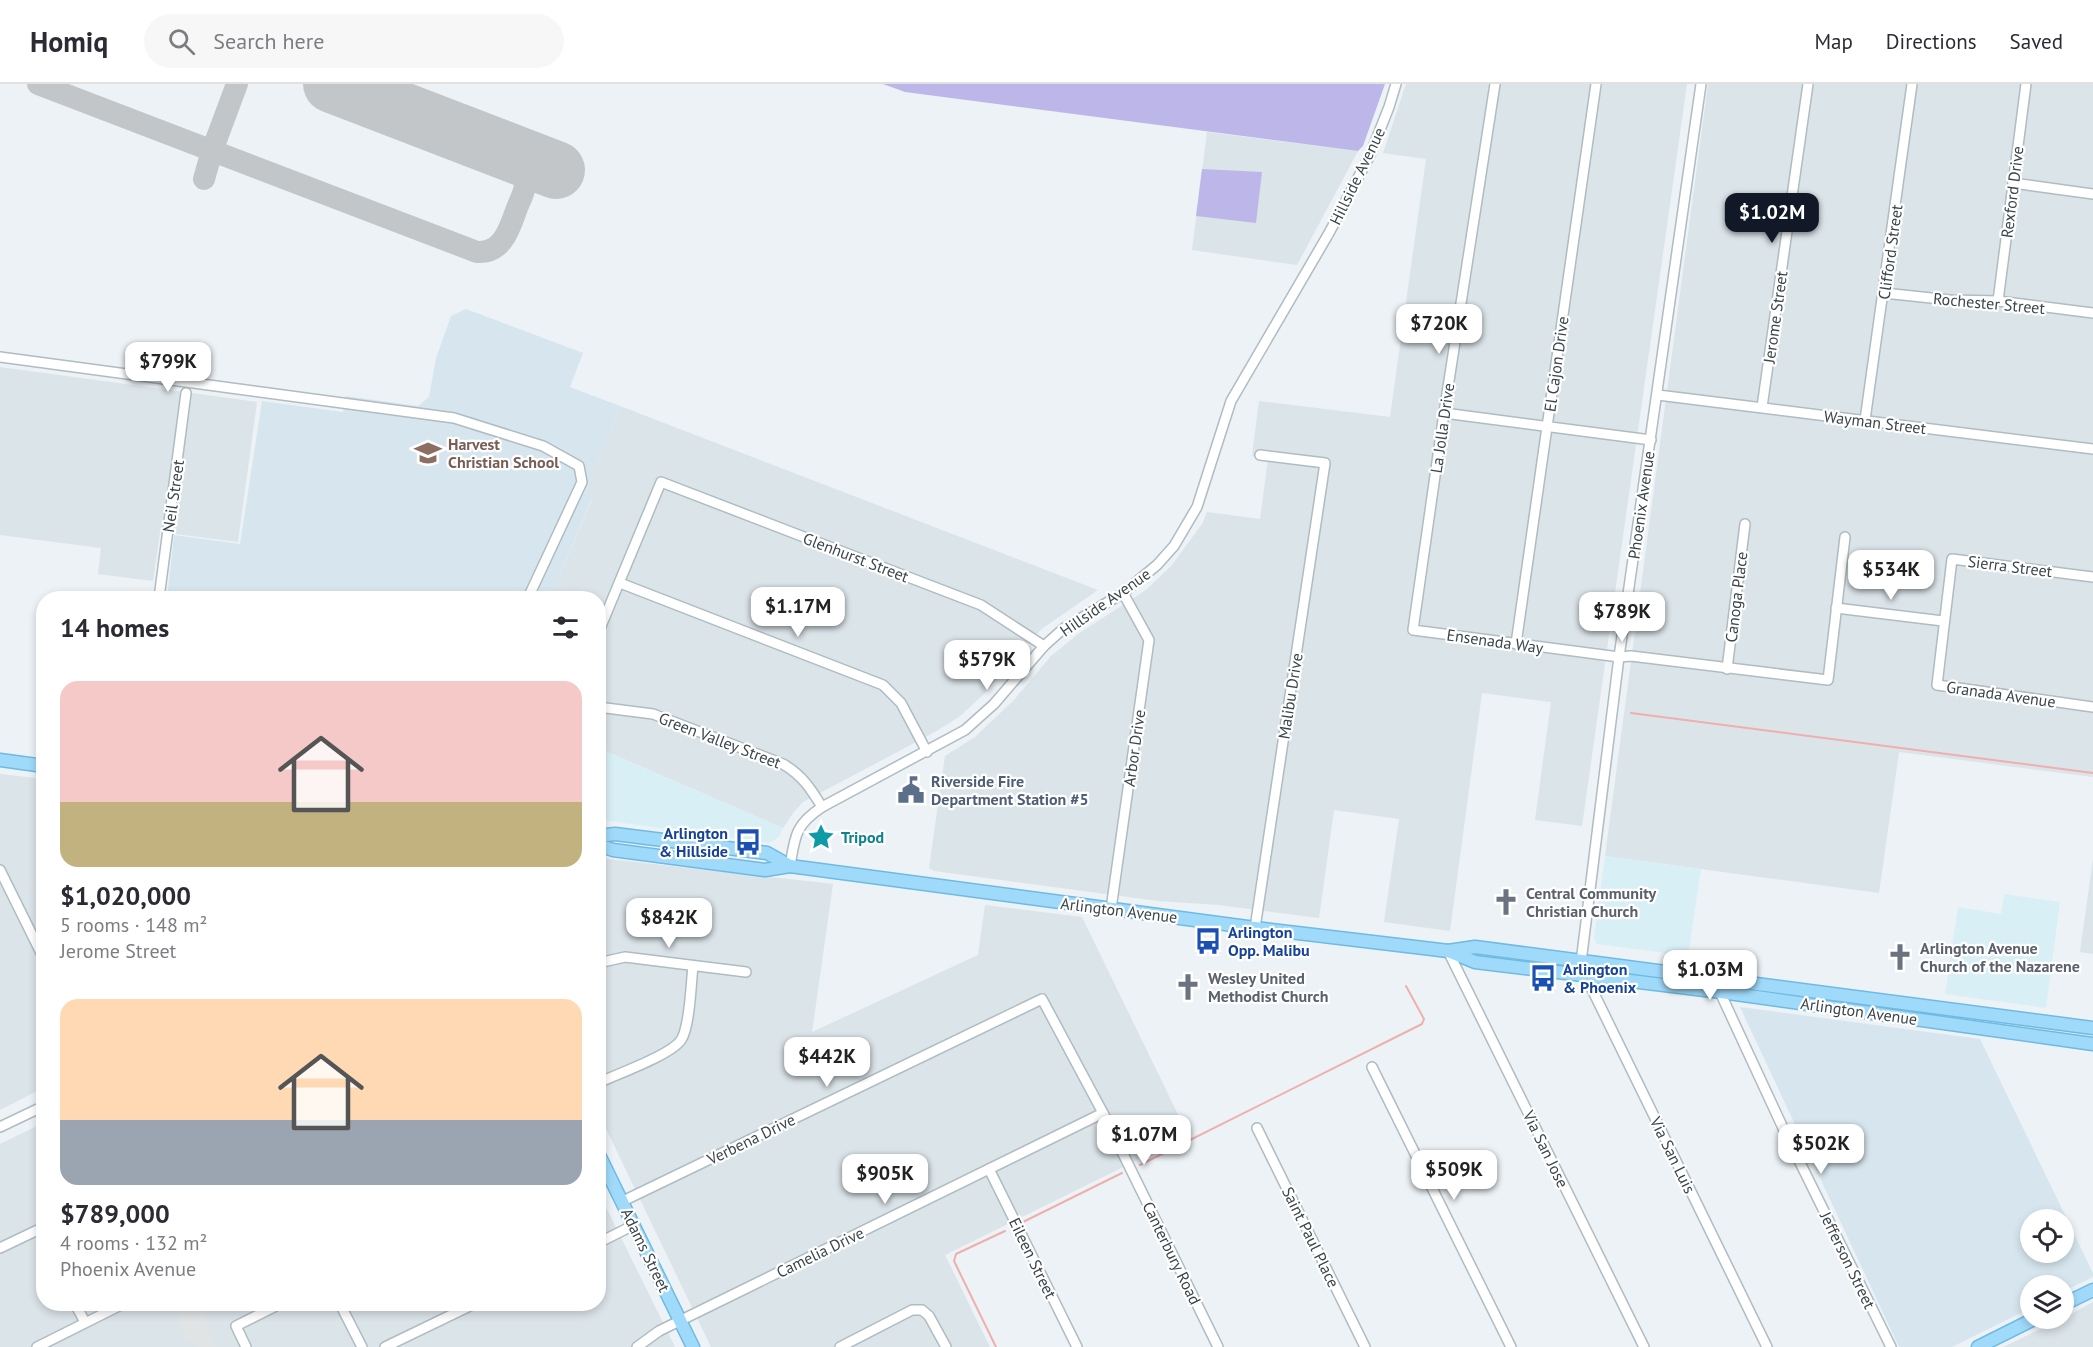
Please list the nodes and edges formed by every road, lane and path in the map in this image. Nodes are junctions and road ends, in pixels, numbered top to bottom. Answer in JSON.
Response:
{"nodes":[{"id":1,"x":1396,"y":84,"type":"edge"},
{"id":2,"x":1495,"y":84,"type":"edge"},
{"id":3,"x":1596,"y":84,"type":"edge"},
{"id":4,"x":1701,"y":84,"type":"edge"},
{"id":5,"x":1808,"y":84,"type":"edge"},
{"id":6,"x":1912,"y":84,"type":"edge"},
{"id":7,"x":2026,"y":84,"type":"edge"},
{"id":8,"x":2013,"y":183,"type":"junction"},
{"id":9,"x":2093,"y":194,"type":"edge"},
{"id":10,"x":1884,"y":293,"type":"junction"},
{"id":11,"x":1998,"y":301,"type":"junction"},
{"id":12,"x":2093,"y":313,"type":"edge"},
{"id":13,"x":0,"y":357,"type":"edge"},
{"id":14,"x":186,"y":393,"type":"dead end"},
{"id":15,"x":1658,"y":395,"type":"junction"},
{"id":16,"x":1762,"y":407,"type":"junction"},
{"id":17,"x":1444,"y":413,"type":"junction"},
{"id":18,"x":1865,"y":420,"type":"junction"},
{"id":19,"x":1547,"y":427,"type":"junction"},
{"id":20,"x":1651,"y":440,"type":"junction"},
{"id":21,"x":2093,"y":449,"type":"edge"},
{"id":22,"x":1260,"y":455,"type":"dead end"},
{"id":23,"x":1745,"y":524,"type":"dead end"},
{"id":24,"x":1845,"y":537,"type":"dead end"},
{"id":25,"x":2093,"y":577,"type":"edge"},
{"id":26,"x":620,"y":583,"type":"junction"},
{"id":27,"x":160,"y":591,"type":"edge"},
{"id":28,"x":531,"y":591,"type":"edge"},
{"id":29,"x":1123,"y":593,"type":"junction"},
{"id":30,"x":1836,"y":608,"type":"junction"},
{"id":31,"x":606,"y":615,"type":"edge"},
{"id":32,"x":1943,"y":621,"type":"junction"},
{"id":33,"x":1413,"y":630,"type":"joint"},
{"id":34,"x":1516,"y":644,"type":"junction"},
{"id":35,"x":1044,"y":646,"type":"junction"},
{"id":36,"x":1619,"y":657,"type":"junction"},
{"id":37,"x":1727,"y":669,"type":"junction"},
{"id":38,"x":2093,"y":707,"type":"edge"},
{"id":39,"x":606,"y":708,"type":"edge"},
{"id":40,"x":927,"y":752,"type":"junction"},
{"id":41,"x":0,"y":760,"type":"edge"},
{"id":42,"x":36,"y":765,"type":"edge"},
{"id":43,"x":822,"y":807,"type":"junction"},
{"id":44,"x":606,"y":835,"type":"edge"},
{"id":45,"x":606,"y":848,"type":"edge"},
{"id":46,"x":790,"y":866,"type":"junction"},
{"id":47,"x":0,"y":870,"type":"edge"},
{"id":48,"x":1111,"y":909,"type":"junction"},
{"id":49,"x":1255,"y":928,"type":"junction"},
{"id":50,"x":36,"y":943,"type":"edge"},
{"id":51,"x":1448,"y":951,"type":"junction"},
{"id":52,"x":606,"y":959,"type":"edge"},
{"id":53,"x":1581,"y":962,"type":"junction"},
{"id":54,"x":693,"y":966,"type":"junction"},
{"id":55,"x":746,"y":972,"type":"dead end"},
{"id":56,"x":1586,"y":977,"type":"junction"},
{"id":57,"x":1714,"y":977,"type":"junction"},
{"id":58,"x":1721,"y":992,"type":"junction"},
{"id":59,"x":1750,"y":996,"type":"junction"},
{"id":60,"x":1042,"y":999,"type":"joint"},
{"id":61,"x":1730,"y":1013,"type":"junction"},
{"id":62,"x":2093,"y":1028,"type":"edge"},
{"id":63,"x":2093,"y":1044,"type":"edge"},
{"id":64,"x":1372,"y":1067,"type":"dead end"},
{"id":65,"x":606,"y":1079,"type":"edge"},
{"id":66,"x":36,"y":1110,"type":"edge"},
{"id":67,"x":1103,"y":1113,"type":"junction"},
{"id":68,"x":0,"y":1127,"type":"edge"},
{"id":69,"x":1257,"y":1128,"type":"dead end"},
{"id":70,"x":606,"y":1168,"type":"edge"},
{"id":71,"x":989,"y":1169,"type":"junction"},
{"id":72,"x":623,"y":1201,"type":"junction"},
{"id":73,"x":634,"y":1225,"type":"junction"},
{"id":74,"x":36,"y":1230,"type":"edge"},
{"id":75,"x":606,"y":1239,"type":"edge"},
{"id":76,"x":0,"y":1248,"type":"edge"},
{"id":77,"x":2093,"y":1290,"type":"edge"},
{"id":78,"x":2074,"y":1300,"type":"edge"},
{"id":79,"x":79,"y":1311,"type":"edge"},
{"id":80,"x":108,"y":1311,"type":"edge"},
{"id":81,"x":266,"y":1311,"type":"edge"},
{"id":82,"x":344,"y":1311,"type":"edge"},
{"id":83,"x":460,"y":1311,"type":"edge"},
{"id":84,"x":680,"y":1321,"type":"junction"},
{"id":85,"x":85,"y":1322,"type":"junction"},
{"id":86,"x":2020,"y":1326,"type":"edge"},
{"id":87,"x":37,"y":1347,"type":"edge"},
{"id":88,"x":246,"y":1347,"type":"edge"},
{"id":89,"x":362,"y":1347,"type":"edge"},
{"id":90,"x":385,"y":1347,"type":"edge"},
{"id":91,"x":637,"y":1347,"type":"edge"},
{"id":92,"x":693,"y":1347,"type":"edge"},
{"id":93,"x":840,"y":1347,"type":"edge"},
{"id":94,"x":946,"y":1347,"type":"edge"},
{"id":95,"x":1077,"y":1347,"type":"edge"},
{"id":96,"x":1218,"y":1347,"type":"edge"},
{"id":97,"x":1365,"y":1347,"type":"edge"},
{"id":98,"x":1511,"y":1347,"type":"edge"},
{"id":99,"x":1644,"y":1347,"type":"edge"},
{"id":100,"x":1767,"y":1347,"type":"edge"},
{"id":101,"x":1891,"y":1347,"type":"edge"},
{"id":102,"x":1978,"y":1347,"type":"edge"}],
"edges":[{"from":1,"to":29,"type":"street","name":"Hillside Avenue"},
{"from":2,"to":17,"type":"street","name":"La Jolla Drive"},
{"from":3,"to":19,"type":"street","name":"El Cajon Drive"},
{"from":4,"to":15,"type":"street","name":"Phoenix Avenue"},
{"from":5,"to":16,"type":"street","name":"Jerome Street"},
{"from":6,"to":10,"type":"street","name":"Clifford Street"},
{"from":7,"to":8,"type":"street","name":"Rexford Drive"},
{"from":8,"to":9,"type":"street"},
{"from":8,"to":11,"type":"street","name":"Rexford Drive"},
{"from":10,"to":11,"type":"street","name":"Rochester Street"},
{"from":10,"to":18,"type":"street","name":"Clifford Street"},
{"from":11,"to":12,"type":"street","name":"Rochester Street"},
{"from":13,"to":28,"type":"street"},
{"from":14,"to":27,"type":"street","name":"Neil Street"},
{"from":15,"to":16,"type":"street","name":"Wayman Street"},
{"from":15,"to":20,"type":"street","name":"Phoenix Avenue"},
{"from":16,"to":18,"type":"street","name":"Wayman Street"},
{"from":17,"to":19,"type":"street"},
{"from":17,"to":33,"type":"street","name":"La Jolla Drive"},
{"from":18,"to":21,"type":"street","name":"Wayman Street"},
{"from":19,"to":20,"type":"street"},
{"from":19,"to":34,"type":"street","name":"El Cajon Drive"},
{"from":20,"to":36,"type":"street","name":"Phoenix Avenue"},
{"from":22,"to":49,"type":"street","name":"Malibu Drive"},
{"from":23,"to":37,"type":"street","name":"Canoga Place"},
{"from":24,"to":30,"type":"street"},
{"from":25,"to":32,"type":"street","name":"Sierra Street"},
{"from":26,"to":31,"type":"street"},
{"from":26,"to":35,"type":"street","name":"Glenhurst Street"},
{"from":26,"to":40,"type":"street"},
{"from":29,"to":35,"type":"street","name":"Hillside Avenue"},
{"from":29,"to":48,"type":"street","name":"Arbor Drive"},
{"from":30,"to":32,"type":"street"},
{"from":30,"to":37,"type":"street","name":"Ensenada Way"},
{"from":32,"to":38,"type":"street","name":"Granada Avenue"},
{"from":33,"to":34,"type":"street","name":"Ensenada Way"},
{"from":34,"to":36,"type":"street","name":"Ensenada Way"},
{"from":35,"to":40,"type":"street","name":"Hillside Avenue"},
{"from":36,"to":37,"type":"street","name":"Ensenada Way"},
{"from":36,"to":53,"type":"street","name":"Phoenix Avenue"},
{"from":39,"to":43,"type":"street","name":"Green Valley Street"},
{"from":40,"to":43,"type":"street","name":"Hillside Avenue"},
{"from":41,"to":42,"type":"main road"},
{"from":43,"to":46,"type":"street","name":"Hillside Avenue"},
{"from":44,"to":46,"type":"main road","name":"Arlington Avenue"},
{"from":45,"to":46,"type":"main road","name":"Arlington Avenue"},
{"from":46,"to":48,"type":"main road","name":"Arlington Avenue"},
{"from":47,"to":50,"type":"street"},
{"from":48,"to":49,"type":"main road","name":"Arlington Avenue"},
{"from":49,"to":51,"type":"main road","name":"Arlington Avenue"},
{"from":51,"to":53,"type":"main road","name":"Arlington Avenue"},
{"from":51,"to":56,"type":"main road","name":"Arlington Avenue"},
{"from":51,"to":99,"type":"street","name":"Via San Jose"},
{"from":52,"to":54,"type":"street"},
{"from":53,"to":56,"type":"street","name":"Via San Luis"},
{"from":53,"to":57,"type":"main road","name":"Arlington Avenue"},
{"from":54,"to":55,"type":"street"},
{"from":54,"to":65,"type":"street"},
{"from":56,"to":58,"type":"main road","name":"Arlington Avenue"},
{"from":56,"to":100,"type":"street","name":"Via San Luis"},
{"from":57,"to":58,"type":"street","name":"Jefferson Street"},
{"from":57,"to":62,"type":"main road","name":"Arlington Avenue"},
{"from":58,"to":59,"type":"main road","name":"Arlington Avenue"},
{"from":58,"to":61,"type":"street","name":"Jefferson Street"},
{"from":59,"to":61,"type":"street"},
{"from":59,"to":63,"type":"main road","name":"Arlington Avenue"},
{"from":60,"to":67,"type":"street","name":"Canterbury Road"},
{"from":60,"to":72,"type":"street","name":"Verbena Drive"},
{"from":61,"to":101,"type":"street","name":"Jefferson Street"},
{"from":64,"to":98,"type":"street"},
{"from":66,"to":68,"type":"street"},
{"from":67,"to":71,"type":"street","name":"Camelia Drive"},
{"from":67,"to":96,"type":"street","name":"Canterbury Road"},
{"from":69,"to":97,"type":"street","name":"Saint Paul Place"},
{"from":70,"to":72,"type":"main road","name":"Adams Street"},
{"from":71,"to":84,"type":"street","name":"Camelia Drive"},
{"from":71,"to":95,"type":"street","name":"Eileen Street"},
{"from":72,"to":73,"type":"main road","name":"Adams Street"},
{"from":73,"to":75,"type":"street"},
{"from":73,"to":84,"type":"main road","name":"Adams Street"},
{"from":74,"to":76,"type":"street"},
{"from":77,"to":78,"type":"main road"},
{"from":79,"to":85,"type":"street"},
{"from":80,"to":85,"type":"street"},
{"from":81,"to":88,"type":"street"},
{"from":82,"to":89,"type":"street"},
{"from":83,"to":90,"type":"street"},
{"from":84,"to":91,"type":"street","name":"Camelia Drive"},
{"from":84,"to":92,"type":"main road","name":"Adams Street"},
{"from":85,"to":87,"type":"street"},
{"from":86,"to":102,"type":"main road"},
{"from":93,"to":94,"type":"street"}]}
